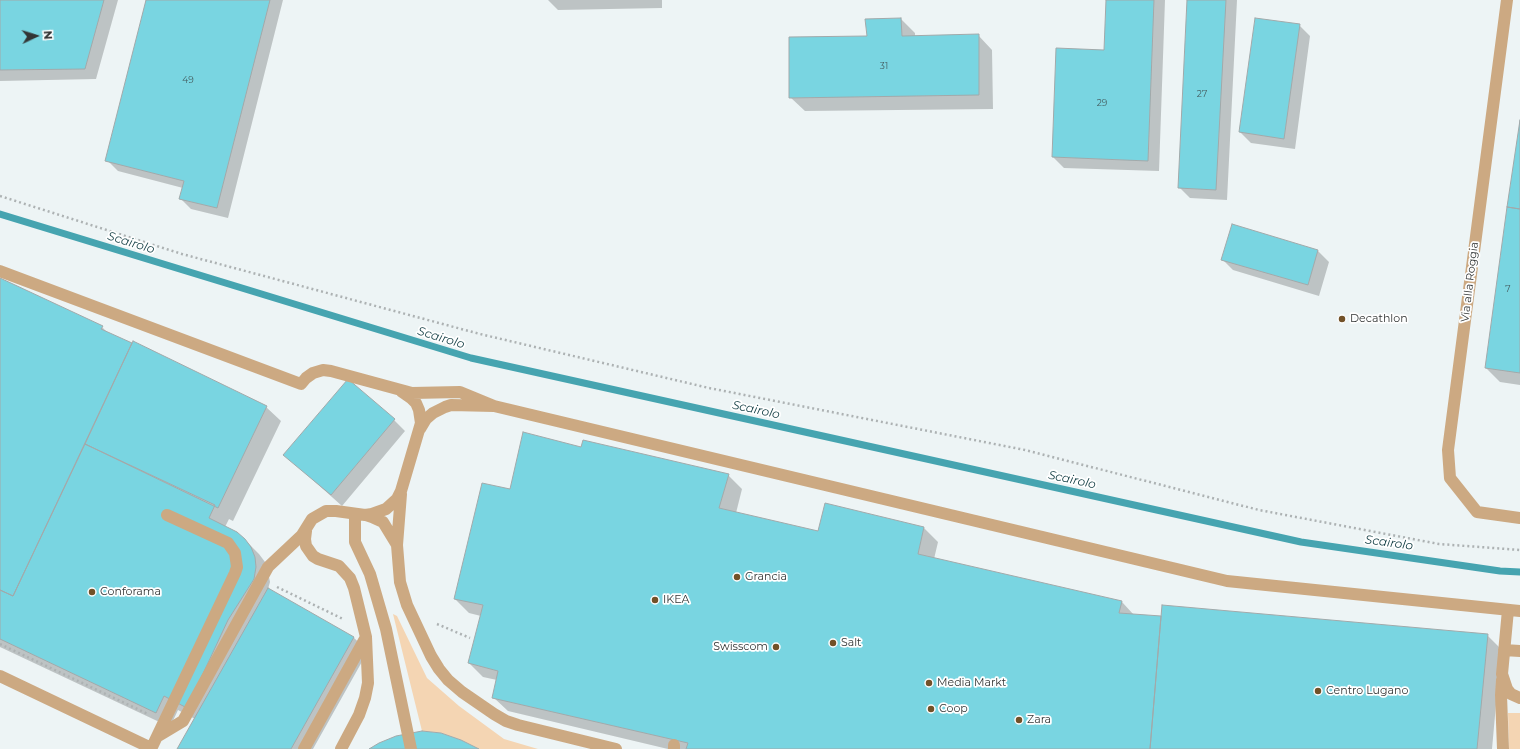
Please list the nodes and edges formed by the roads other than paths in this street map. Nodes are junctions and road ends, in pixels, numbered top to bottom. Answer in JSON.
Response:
{"nodes":[{"id":1,"x":1507,"y":0,"type":"edge"},
{"id":2,"x":0,"y":271,"type":"edge"},
{"id":3,"x":400,"y":390,"type":"junction"},
{"id":4,"x":494,"y":406,"type":"junction"},
{"id":5,"x":420,"y":429,"type":"junction"},
{"id":6,"x":401,"y":491,"type":"junction"},
{"id":7,"x":360,"y":514,"type":"junction"},
{"id":8,"x":167,"y":515,"type":"dead end"},
{"id":9,"x":1520,"y":518,"type":"edge"},
{"id":10,"x":306,"y":531,"type":"junction"},
{"id":11,"x":396,"y":544,"type":"junction"},
{"id":12,"x":1514,"y":610,"type":"edge"},
{"id":13,"x":366,"y":637,"type":"junction"},
{"id":14,"x":1504,"y":650,"type":"junction"},
{"id":15,"x":1520,"y":651,"type":"edge"},
{"id":16,"x":1502,"y":674,"type":"junction"},
{"id":17,"x":0,"y":676,"type":"edge"},
{"id":18,"x":1520,"y":698,"type":"edge"},
{"id":19,"x":158,"y":736,"type":"junction"},
{"id":20,"x":151,"y":749,"type":"edge"},
{"id":21,"x":304,"y":749,"type":"edge"},
{"id":22,"x":341,"y":749,"type":"edge"},
{"id":23,"x":412,"y":749,"type":"edge"},
{"id":24,"x":616,"y":749,"type":"edge"},
{"id":25,"x":1503,"y":749,"type":"edge"}],
"edges":[{"from":1,"to":9,"type":"lane","name":"Via alla Roggia"},
{"from":2,"to":3,"type":"lane"},
{"from":3,"to":4,"type":"lane"},
{"from":3,"to":5,"type":"lane"},
{"from":4,"to":5,"type":"lane"},
{"from":4,"to":12,"type":"lane"},
{"from":5,"to":6,"type":"lane"},
{"from":6,"to":7,"type":"lane"},
{"from":6,"to":11,"type":"lane"},
{"from":7,"to":10,"type":"lane"},
{"from":7,"to":11,"type":"lane"},
{"from":7,"to":23,"type":"lane"},
{"from":8,"to":19,"type":"lane"},
{"from":10,"to":13,"type":"lane"},
{"from":10,"to":19,"type":"lane"},
{"from":11,"to":24,"type":"lane"},
{"from":12,"to":14,"type":"lane"},
{"from":13,"to":21,"type":"lane"},
{"from":13,"to":22,"type":"lane"},
{"from":14,"to":15,"type":"lane"},
{"from":14,"to":16,"type":"lane"},
{"from":16,"to":18,"type":"lane"},
{"from":16,"to":25,"type":"lane"},
{"from":17,"to":20,"type":"lane"},
{"from":19,"to":20,"type":"lane"}]}
